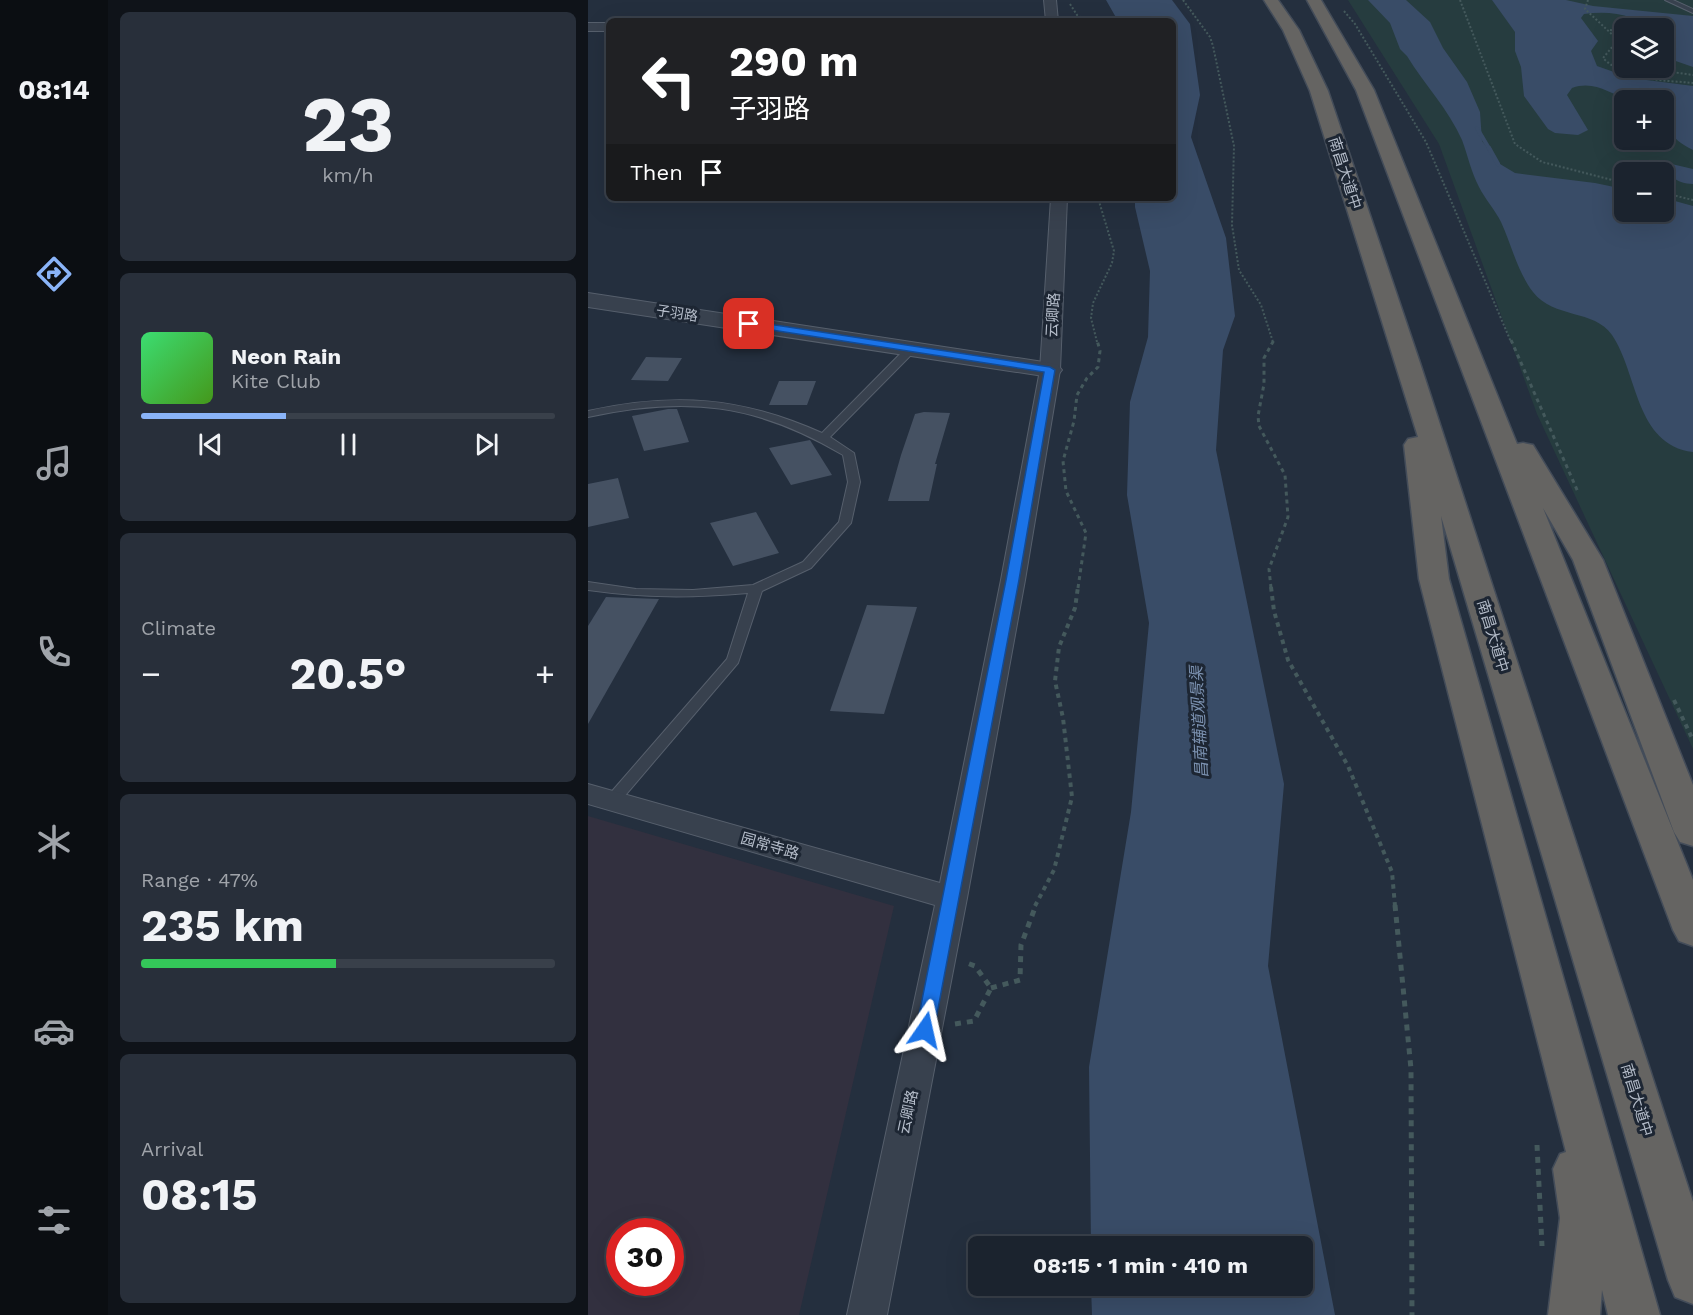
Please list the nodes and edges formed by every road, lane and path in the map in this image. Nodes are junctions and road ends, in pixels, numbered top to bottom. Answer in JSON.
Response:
{"nodes":[{"id":1,"x":1050,"y":0,"type":"edge"},
{"id":2,"x":1069,"y":0,"type":"edge"},
{"id":3,"x":1183,"y":0,"type":"edge"},
{"id":4,"x":1271,"y":0,"type":"edge"},
{"id":5,"x":1314,"y":0,"type":"edge"},
{"id":6,"x":1460,"y":0,"type":"edge"},
{"id":7,"x":1588,"y":0,"type":"edge"},
{"id":8,"x":1668,"y":0,"type":"edge"},
{"id":9,"x":1341,"y":8,"type":"dead end"},
{"id":10,"x":1693,"y":11,"type":"edge"},
{"id":11,"x":1052,"y":18,"type":"edge"},
{"id":12,"x":1083,"y":18,"type":"edge"},
{"id":13,"x":588,"y":27,"type":"edge"},
{"id":14,"x":606,"y":27,"type":"edge"},
{"id":15,"x":1609,"y":30,"type":"junction"},
{"id":16,"x":1614,"y":30,"type":"edge"},
{"id":17,"x":1674,"y":72,"type":"edge"},
{"id":18,"x":1693,"y":75,"type":"edge"},
{"id":19,"x":1693,"y":83,"type":"edge"},
{"id":20,"x":1614,"y":180,"type":"edge"},
{"id":21,"x":1674,"y":195,"type":"edge"},
{"id":22,"x":1693,"y":200,"type":"edge"},
{"id":23,"x":1059,"y":201,"type":"edge"},
{"id":24,"x":1099,"y":201,"type":"edge"},
{"id":25,"x":588,"y":300,"type":"edge"},
{"id":26,"x":911,"y":349,"type":"junction"},
{"id":27,"x":1408,"y":363,"type":"junction"},
{"id":28,"x":1050,"y":370,"type":"junction"},
{"id":29,"x":1475,"y":370,"type":"junction"},
{"id":30,"x":588,"y":414,"type":"edge"},
{"id":31,"x":824,"y":437,"type":"junction"},
{"id":32,"x":1580,"y":496,"type":"dead end"},
{"id":33,"x":588,"y":586,"type":"edge"},
{"id":34,"x":756,"y":589,"type":"junction"},
{"id":35,"x":1673,"y":698,"type":"dead end"},
{"id":36,"x":1693,"y":740,"type":"edge"},
{"id":37,"x":600,"y":797,"type":"edge"},
{"id":38,"x":1693,"y":832,"type":"edge"},
{"id":39,"x":952,"y":898,"type":"junction"},
{"id":40,"x":1693,"y":930,"type":"edge"},
{"id":41,"x":941,"y":951,"type":"junction"},
{"id":42,"x":991,"y":988,"type":"junction"},
{"id":43,"x":925,"y":1030,"type":"junction"},
{"id":44,"x":1559,"y":1033,"type":"junction"},
{"id":45,"x":1537,"y":1145,"type":"dead end"},
{"id":46,"x":1541,"y":1259,"type":"dead end"},
{"id":47,"x":1693,"y":1280,"type":"edge"},
{"id":48,"x":867,"y":1315,"type":"edge"},
{"id":49,"x":1413,"y":1315,"type":"edge"},
{"id":50,"x":1574,"y":1315,"type":"edge"},
{"id":51,"x":1634,"y":1315,"type":"edge"}],
"edges":[{"from":1,"to":11,"type":"street"},
{"from":2,"to":12,"type":"path"},
{"from":3,"to":49,"type":"path"},
{"from":4,"to":27,"type":"highway","name":"南昌大道中"},
{"from":5,"to":29,"type":"highway"},
{"from":6,"to":20,"type":"path"},
{"from":7,"to":15,"type":"path"},
{"from":8,"to":10,"type":"lane"},
{"from":9,"to":32,"type":"path"},
{"from":13,"to":14,"type":"street"},
{"from":15,"to":16,"type":"path"},
{"from":15,"to":19,"type":"path"},
{"from":17,"to":18,"type":"path"},
{"from":21,"to":22,"type":"path"},
{"from":23,"to":28,"type":"street","name":"云卿路"},
{"from":24,"to":42,"type":"path"},
{"from":25,"to":26,"type":"street","name":"子羽路"},
{"from":26,"to":28,"type":"street","name":"子羽路"},
{"from":26,"to":31,"type":"lane"},
{"from":27,"to":44,"type":"highway"},
{"from":27,"to":47,"type":"highway","name":"南昌大道中"},
{"from":28,"to":39,"type":"street","name":"云卿路"},
{"from":29,"to":38,"type":"highway"},
{"from":29,"to":40,"type":"highway"},
{"from":30,"to":31,"type":"lane"},
{"from":31,"to":34,"type":"lane"},
{"from":33,"to":34,"type":"lane"},
{"from":34,"to":37,"type":"lane"},
{"from":35,"to":36,"type":"path"},
{"from":37,"to":39,"type":"street","name":"园常寺路"},
{"from":39,"to":41,"type":"street","name":"云卿路"},
{"from":41,"to":42,"type":"path"},
{"from":41,"to":43,"type":"street","name":"云卿路"},
{"from":42,"to":43,"type":"path"},
{"from":43,"to":48,"type":"street","name":"云卿路"},
{"from":44,"to":50,"type":"highway"},
{"from":44,"to":51,"type":"highway"},
{"from":45,"to":46,"type":"path"}]}
